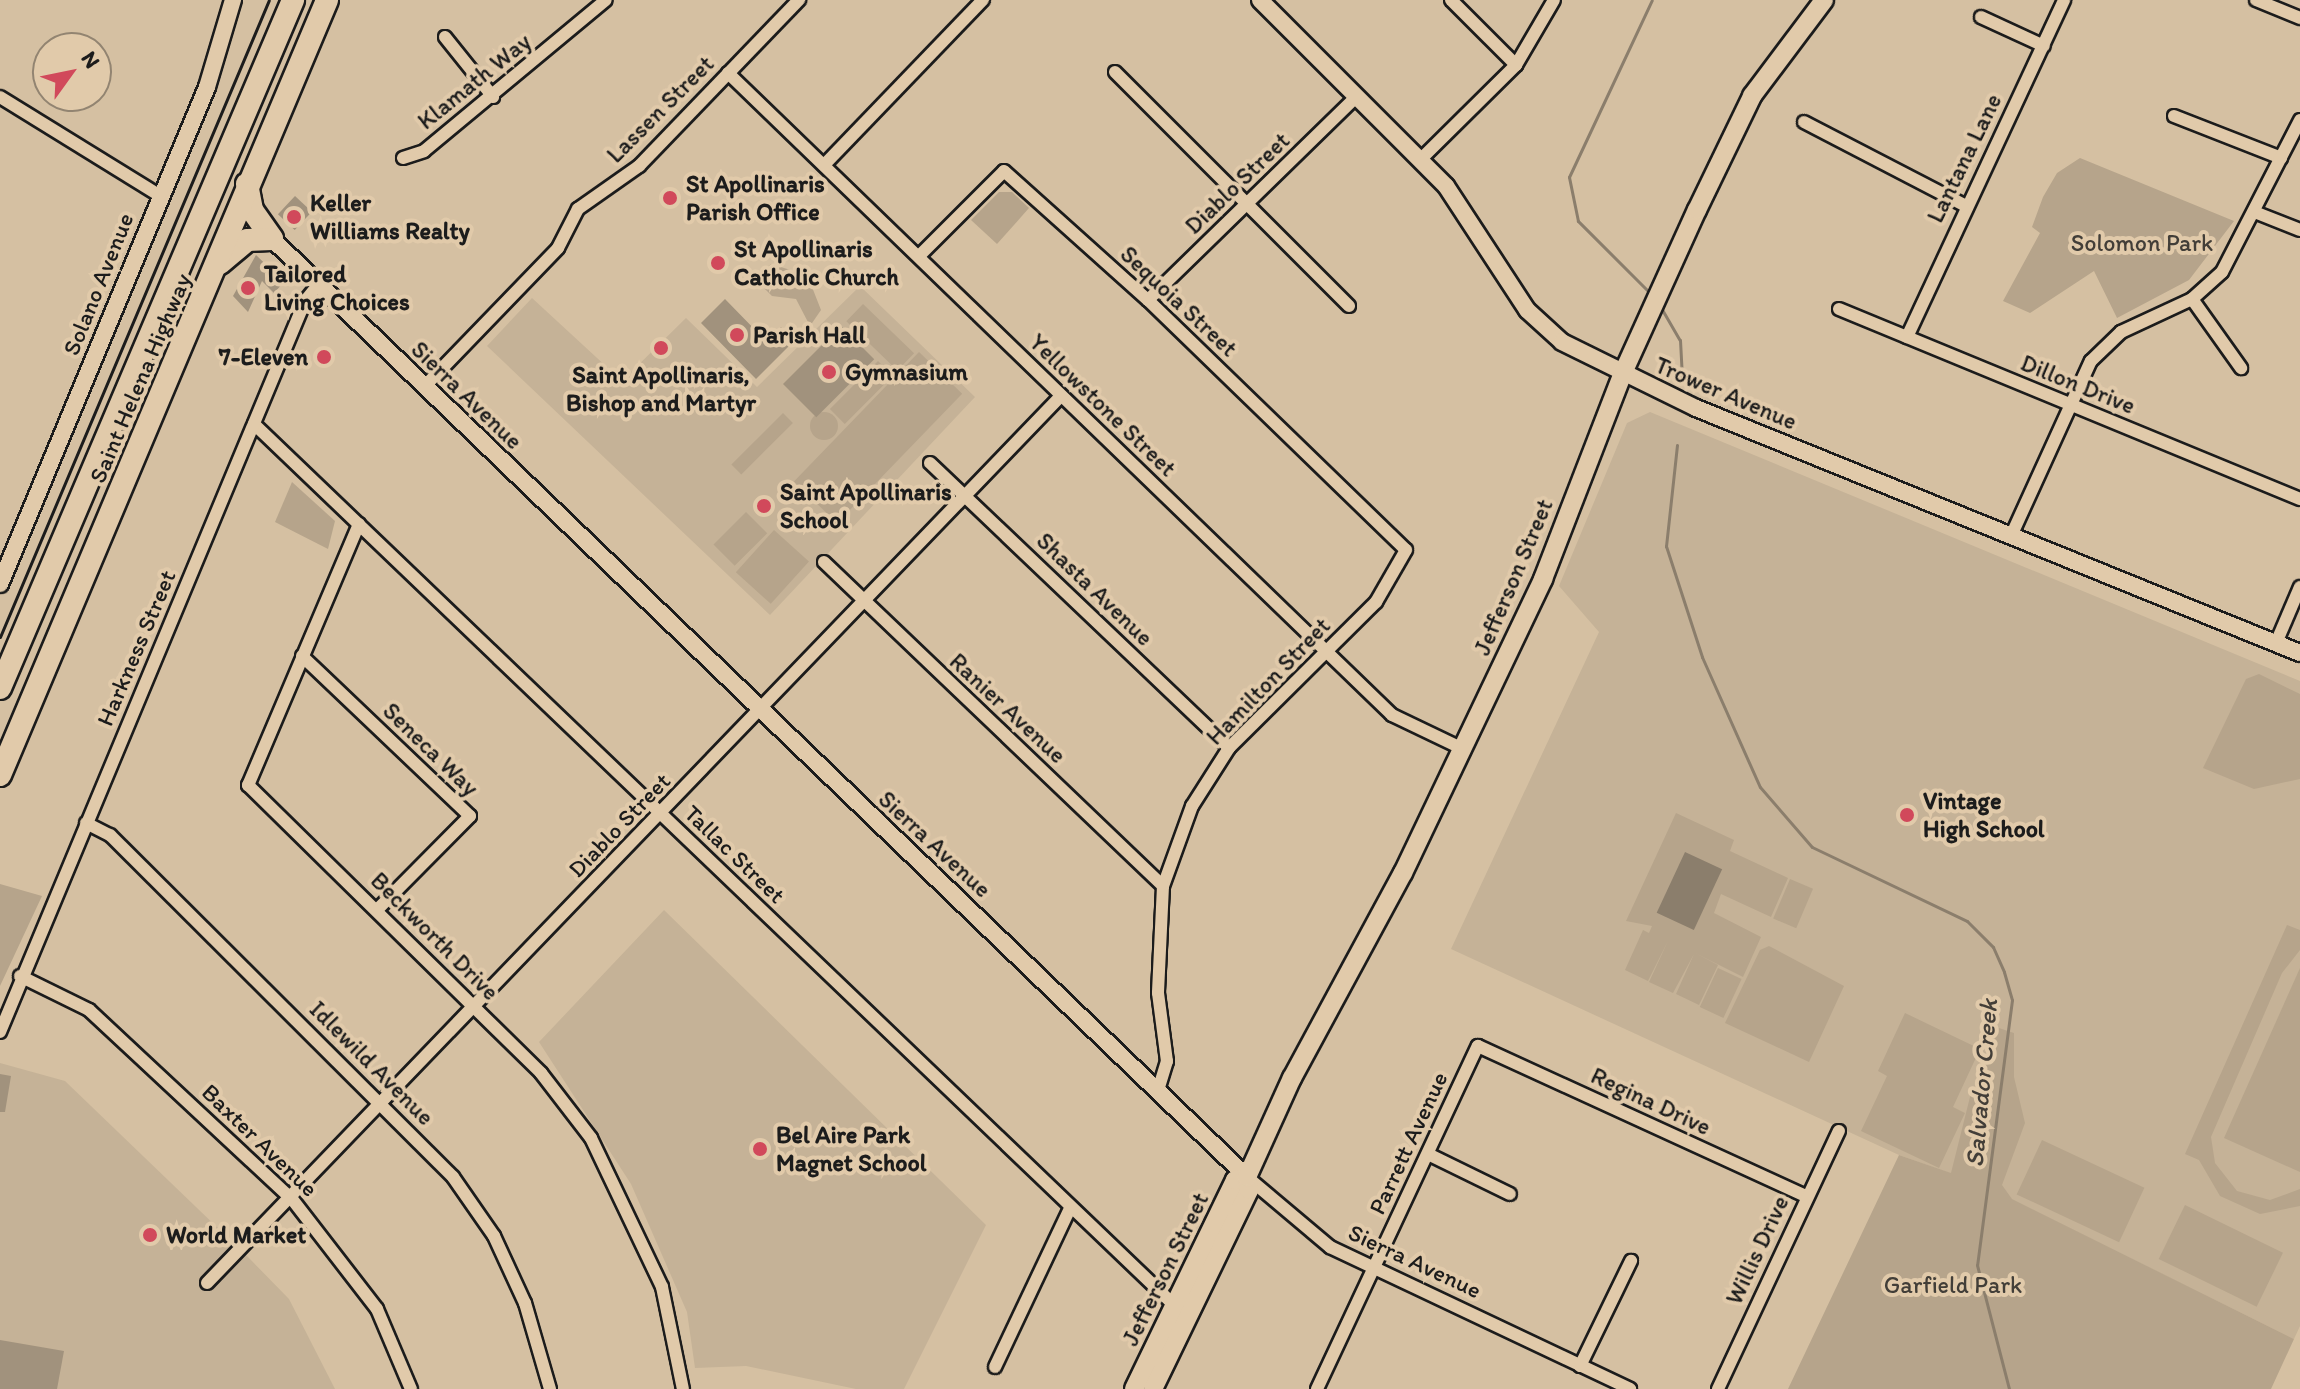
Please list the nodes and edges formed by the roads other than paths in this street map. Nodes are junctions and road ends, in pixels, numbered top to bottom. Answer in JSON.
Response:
{"nodes":[{"id":1,"x":233,"y":0,"type":"edge"},
{"id":2,"x":293,"y":0,"type":"edge"},
{"id":3,"x":327,"y":0,"type":"edge"},
{"id":4,"x":606,"y":0,"type":"edge"},
{"id":5,"x":799,"y":0,"type":"edge"},
{"id":6,"x":983,"y":0,"type":"edge"},
{"id":7,"x":1260,"y":0,"type":"edge"},
{"id":8,"x":1451,"y":0,"type":"edge"},
{"id":9,"x":1554,"y":0,"type":"edge"},
{"id":10,"x":1824,"y":0,"type":"edge"},
{"id":11,"x":2064,"y":0,"type":"edge"},
{"id":12,"x":2256,"y":0,"type":"edge"},
{"id":13,"x":2285,"y":5,"type":"edge"},
{"id":14,"x":1981,"y":17,"type":"dead end"},
{"id":15,"x":2300,"y":18,"type":"edge"},
{"id":16,"x":445,"y":37,"type":"dead end"},
{"id":17,"x":2044,"y":46,"type":"junction"},
{"id":18,"x":1516,"y":65,"type":"junction"},
{"id":19,"x":1115,"y":72,"type":"dead end"},
{"id":20,"x":728,"y":73,"type":"junction"},
{"id":21,"x":0,"y":97,"type":"edge"},
{"id":22,"x":493,"y":97,"type":"junction"},
{"id":23,"x":1356,"y":97,"type":"junction"},
{"id":24,"x":2174,"y":116,"type":"dead end"},
{"id":25,"x":2300,"y":120,"type":"edge"},
{"id":26,"x":1804,"y":122,"type":"dead end"},
{"id":27,"x":403,"y":158,"type":"dead end"},
{"id":28,"x":2281,"y":158,"type":"junction"},
{"id":29,"x":1421,"y":159,"type":"junction"},
{"id":30,"x":824,"y":165,"type":"junction"},
{"id":31,"x":247,"y":184,"type":"junction"},
{"id":32,"x":160,"y":196,"type":"junction"},
{"id":33,"x":1247,"y":203,"type":"junction"},
{"id":34,"x":1964,"y":205,"type":"junction"},
{"id":35,"x":2257,"y":213,"type":"junction"},
{"id":36,"x":2300,"y":230,"type":"edge"},
{"id":37,"x":272,"y":239,"type":"junction"},
{"id":38,"x":919,"y":256,"type":"junction"},
{"id":39,"x":216,"y":266,"type":"junction"},
{"id":40,"x":319,"y":284,"type":"junction"},
{"id":41,"x":2192,"y":299,"type":"junction"},
{"id":42,"x":1148,"y":300,"type":"junction"},
{"id":43,"x":1349,"y":306,"type":"dead end"},
{"id":44,"x":1839,"y":309,"type":"dead end"},
{"id":45,"x":1907,"y":337,"type":"junction"},
{"id":46,"x":2241,"y":368,"type":"dead end"},
{"id":47,"x":1622,"y":375,"type":"junction"},
{"id":48,"x":424,"y":387,"type":"junction"},
{"id":49,"x":1061,"y":396,"type":"junction"},
{"id":50,"x":2069,"y":404,"type":"junction"},
{"id":51,"x":254,"y":424,"type":"junction"},
{"id":52,"x":930,"y":463,"type":"dead end"},
{"id":53,"x":965,"y":496,"type":"junction"},
{"id":54,"x":2300,"y":499,"type":"edge"},
{"id":55,"x":359,"y":524,"type":"junction"},
{"id":56,"x":2012,"y":534,"type":"junction"},
{"id":57,"x":1406,"y":550,"type":"joint"},
{"id":58,"x":824,"y":562,"type":"dead end"},
{"id":59,"x":0,"y":584,"type":"edge"},
{"id":60,"x":2300,"y":587,"type":"edge"},
{"id":61,"x":864,"y":602,"type":"junction"},
{"id":62,"x":2276,"y":643,"type":"junction"},
{"id":63,"x":1327,"y":651,"type":"junction"},
{"id":64,"x":2300,"y":653,"type":"edge"},
{"id":65,"x":302,"y":656,"type":"junction"},
{"id":66,"x":0,"y":688,"type":"edge"},
{"id":67,"x":759,"y":711,"type":"junction"},
{"id":68,"x":1229,"y":748,"type":"junction"},
{"id":69,"x":1461,"y":748,"type":"junction"},
{"id":70,"x":0,"y":775,"type":"edge"},
{"id":71,"x":661,"y":814,"type":"junction"},
{"id":72,"x":86,"y":823,"type":"junction"},
{"id":73,"x":1163,"y":886,"type":"junction"},
{"id":74,"x":377,"y":910,"type":"junction"},
{"id":75,"x":20,"y":976,"type":"junction"},
{"id":76,"x":476,"y":1007,"type":"junction"},
{"id":77,"x":0,"y":1032,"type":"edge"},
{"id":78,"x":1478,"y":1046,"type":"joint"},
{"id":79,"x":1159,"y":1088,"type":"junction"},
{"id":80,"x":382,"y":1105,"type":"junction"},
{"id":81,"x":1839,"y":1131,"type":"dead end"},
{"id":82,"x":1428,"y":1154,"type":"junction"},
{"id":83,"x":1247,"y":1177,"type":"junction"},
{"id":84,"x":1510,"y":1194,"type":"dead end"},
{"id":85,"x":1806,"y":1196,"type":"junction"},
{"id":86,"x":292,"y":1199,"type":"junction"},
{"id":87,"x":1070,"y":1208,"type":"junction"},
{"id":88,"x":1631,"y":1261,"type":"dead end"},
{"id":89,"x":1372,"y":1269,"type":"junction"},
{"id":90,"x":207,"y":1283,"type":"dead end"},
{"id":91,"x":1171,"y":1303,"type":"junction"},
{"id":92,"x":1185,"y":1316,"type":"junction"},
{"id":93,"x":1580,"y":1366,"type":"junction"},
{"id":94,"x":995,"y":1367,"type":"dead end"},
{"id":95,"x":411,"y":1389,"type":"edge"},
{"id":96,"x":550,"y":1389,"type":"edge"},
{"id":97,"x":683,"y":1389,"type":"edge"},
{"id":98,"x":1134,"y":1389,"type":"edge"},
{"id":99,"x":1153,"y":1389,"type":"edge"},
{"id":100,"x":1317,"y":1389,"type":"edge"},
{"id":101,"x":1630,"y":1389,"type":"edge"},
{"id":102,"x":1718,"y":1389,"type":"edge"}],
"edges":[{"from":1,"to":32,"type":"street","name":"Solano Avenue"},
{"from":2,"to":66,"type":"highway","name":"Saint Helena Highway"},
{"from":3,"to":31,"type":"highway","name":"Saint Helena Highway"},
{"from":4,"to":22,"type":"street","name":"Klamath Way"},
{"from":5,"to":20,"type":"street","name":"Lassen Street"},
{"from":6,"to":30,"type":"street"},
{"from":7,"to":23,"type":"street","name":"Trower Avenue"},
{"from":8,"to":18,"type":"street"},
{"from":9,"to":18,"type":"street"},
{"from":10,"to":47,"type":"main road","name":"Jefferson Street"},
{"from":11,"to":17,"type":"street","name":"Lantana Lane"},
{"from":12,"to":13,"type":"street"},
{"from":13,"to":15,"type":"street"},
{"from":14,"to":17,"type":"street"},
{"from":16,"to":22,"type":"street"},
{"from":17,"to":34,"type":"street","name":"Lantana Lane"},
{"from":18,"to":29,"type":"street"},
{"from":19,"to":33,"type":"street"},
{"from":20,"to":30,"type":"street","name":"Yellowstone Street"},
{"from":20,"to":48,"type":"street","name":"Lassen Street"},
{"from":21,"to":32,"type":"street"},
{"from":22,"to":27,"type":"street","name":"Klamath Way"},
{"from":23,"to":29,"type":"street","name":"Trower Avenue"},
{"from":23,"to":33,"type":"street","name":"Diablo Street"},
{"from":24,"to":28,"type":"street"},
{"from":25,"to":28,"type":"street"},
{"from":26,"to":34,"type":"street"},
{"from":28,"to":35,"type":"street"},
{"from":29,"to":47,"type":"street","name":"Trower Avenue"},
{"from":30,"to":38,"type":"street","name":"Yellowstone Street"},
{"from":31,"to":37,"type":"highway"},
{"from":31,"to":39,"type":"highway","name":"Saint Helena Highway"},
{"from":32,"to":59,"type":"street","name":"Solano Avenue"},
{"from":33,"to":42,"type":"street","name":"Diablo Street"},
{"from":33,"to":43,"type":"street"},
{"from":34,"to":45,"type":"street","name":"Lantana Lane"},
{"from":35,"to":36,"type":"street"},
{"from":35,"to":41,"type":"street"},
{"from":37,"to":39,"type":"highway"},
{"from":37,"to":40,"type":"street","name":"Sierra Avenue"},
{"from":38,"to":42,"type":"street","name":"Sequoia Street"},
{"from":38,"to":49,"type":"street","name":"Yellowstone Street"},
{"from":39,"to":70,"type":"highway","name":"Saint Helena Highway"},
{"from":40,"to":48,"type":"street","name":"Sierra Avenue"},
{"from":40,"to":51,"type":"street","name":"Harkness Street"},
{"from":41,"to":46,"type":"street"},
{"from":41,"to":50,"type":"street"},
{"from":42,"to":57,"type":"street","name":"Sequoia Street"},
{"from":44,"to":45,"type":"street","name":"Dillon Drive"},
{"from":45,"to":50,"type":"street","name":"Dillon Drive"},
{"from":47,"to":56,"type":"street","name":"Trower Avenue"},
{"from":47,"to":69,"type":"main road","name":"Jefferson Street"},
{"from":48,"to":67,"type":"street","name":"Sierra Avenue"},
{"from":49,"to":53,"type":"street","name":"Diablo Street"},
{"from":49,"to":63,"type":"street","name":"Yellowstone Street"},
{"from":50,"to":54,"type":"street","name":"Dillon Drive"},
{"from":50,"to":56,"type":"street"},
{"from":51,"to":55,"type":"street","name":"Tallac Street"},
{"from":51,"to":72,"type":"street","name":"Harkness Street"},
{"from":52,"to":53,"type":"street","name":"Shasta Avenue"},
{"from":53,"to":61,"type":"street","name":"Diablo Street"},
{"from":53,"to":68,"type":"street","name":"Shasta Avenue"},
{"from":55,"to":65,"type":"street","name":"Beckworth Drive"},
{"from":55,"to":71,"type":"street","name":"Tallac Street"},
{"from":56,"to":62,"type":"street","name":"Trower Avenue"},
{"from":57,"to":63,"type":"street","name":"Hamilton Street"},
{"from":58,"to":61,"type":"street","name":"Ranier Avenue"},
{"from":60,"to":62,"type":"street"},
{"from":61,"to":67,"type":"street","name":"Diablo Street"},
{"from":61,"to":73,"type":"street","name":"Ranier Avenue"},
{"from":62,"to":64,"type":"street","name":"Trower Avenue"},
{"from":63,"to":68,"type":"street","name":"Hamilton Street"},
{"from":63,"to":69,"type":"street","name":"Yellowstone Street"},
{"from":65,"to":74,"type":"street","name":"Beckworth Drive"},
{"from":65,"to":74,"type":"street","name":"Seneca Way"},
{"from":67,"to":71,"type":"street","name":"Diablo Street"},
{"from":67,"to":79,"type":"street","name":"Sierra Avenue"},
{"from":68,"to":73,"type":"street","name":"Hamilton Street"},
{"from":69,"to":83,"type":"main road","name":"Jefferson Street"},
{"from":71,"to":76,"type":"street","name":"Diablo Street"},
{"from":71,"to":87,"type":"street","name":"Tallac Street"},
{"from":72,"to":75,"type":"street","name":"Harkness Street"},
{"from":72,"to":80,"type":"street","name":"Idlewild Avenue"},
{"from":73,"to":79,"type":"street","name":"Hamilton Street"},
{"from":74,"to":76,"type":"street","name":"Beckworth Drive"},
{"from":75,"to":77,"type":"street","name":"Harkness Street"},
{"from":75,"to":86,"type":"street","name":"Baxter Avenue"},
{"from":76,"to":80,"type":"street","name":"Diablo Street"},
{"from":76,"to":97,"type":"street","name":"Beckworth Drive"},
{"from":78,"to":82,"type":"street","name":"Parrett Avenue"},
{"from":78,"to":85,"type":"street","name":"Regina Drive"},
{"from":79,"to":83,"type":"street","name":"Sierra Avenue"},
{"from":80,"to":86,"type":"street","name":"Diablo Street"},
{"from":80,"to":96,"type":"street","name":"Idlewild Avenue"},
{"from":81,"to":85,"type":"street","name":"Willis Drive"},
{"from":82,"to":84,"type":"street"},
{"from":82,"to":89,"type":"street","name":"Parrett Avenue"},
{"from":83,"to":89,"type":"street","name":"Sierra Avenue"},
{"from":83,"to":91,"type":"main road","name":"Jefferson Street"},
{"from":83,"to":92,"type":"main road","name":"Jefferson Street"},
{"from":85,"to":102,"type":"street","name":"Willis Drive"},
{"from":86,"to":90,"type":"street","name":"Diablo Street"},
{"from":86,"to":95,"type":"street","name":"Baxter Avenue"},
{"from":87,"to":91,"type":"street","name":"Tallac Street"},
{"from":87,"to":94,"type":"street"},
{"from":88,"to":93,"type":"street"},
{"from":89,"to":93,"type":"street","name":"Sierra Avenue"},
{"from":89,"to":100,"type":"street","name":"Parrett Avenue"},
{"from":91,"to":92,"type":"street","name":"Tallac Street"},
{"from":91,"to":98,"type":"main road","name":"Jefferson Street"},
{"from":92,"to":99,"type":"main road","name":"Jefferson Street"},
{"from":93,"to":101,"type":"street","name":"Sierra Avenue"}]}
